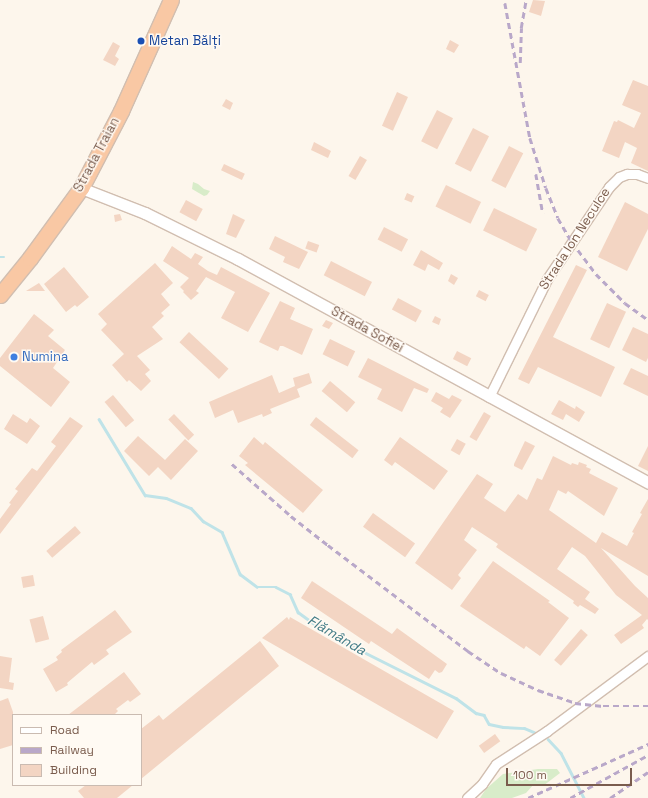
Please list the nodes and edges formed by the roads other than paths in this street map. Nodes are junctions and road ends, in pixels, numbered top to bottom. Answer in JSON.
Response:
{"nodes":[{"id":1,"x":171,"y":0,"type":"edge"},
{"id":2,"x":648,"y":178,"type":"edge"},
{"id":3,"x":81,"y":188,"type":"junction"},
{"id":4,"x":0,"y":295,"type":"edge"},
{"id":5,"x":489,"y":397,"type":"junction"},
{"id":6,"x":648,"y":483,"type":"edge"},
{"id":7,"x":648,"y":656,"type":"edge"},
{"id":8,"x":467,"y":798,"type":"edge"}],
"edges":[{"from":1,"to":3,"type":"highway","name":"Strada Trаian"},
{"from":2,"to":5,"type":"street","name":"Strada Ion Neculce"},
{"from":3,"to":4,"type":"highway","name":"Strada Trаian"},
{"from":3,"to":5,"type":"street","name":"Strada Sofiei"},
{"from":5,"to":6,"type":"street","name":"Strada Sofiei"},
{"from":7,"to":8,"type":"street"}]}
